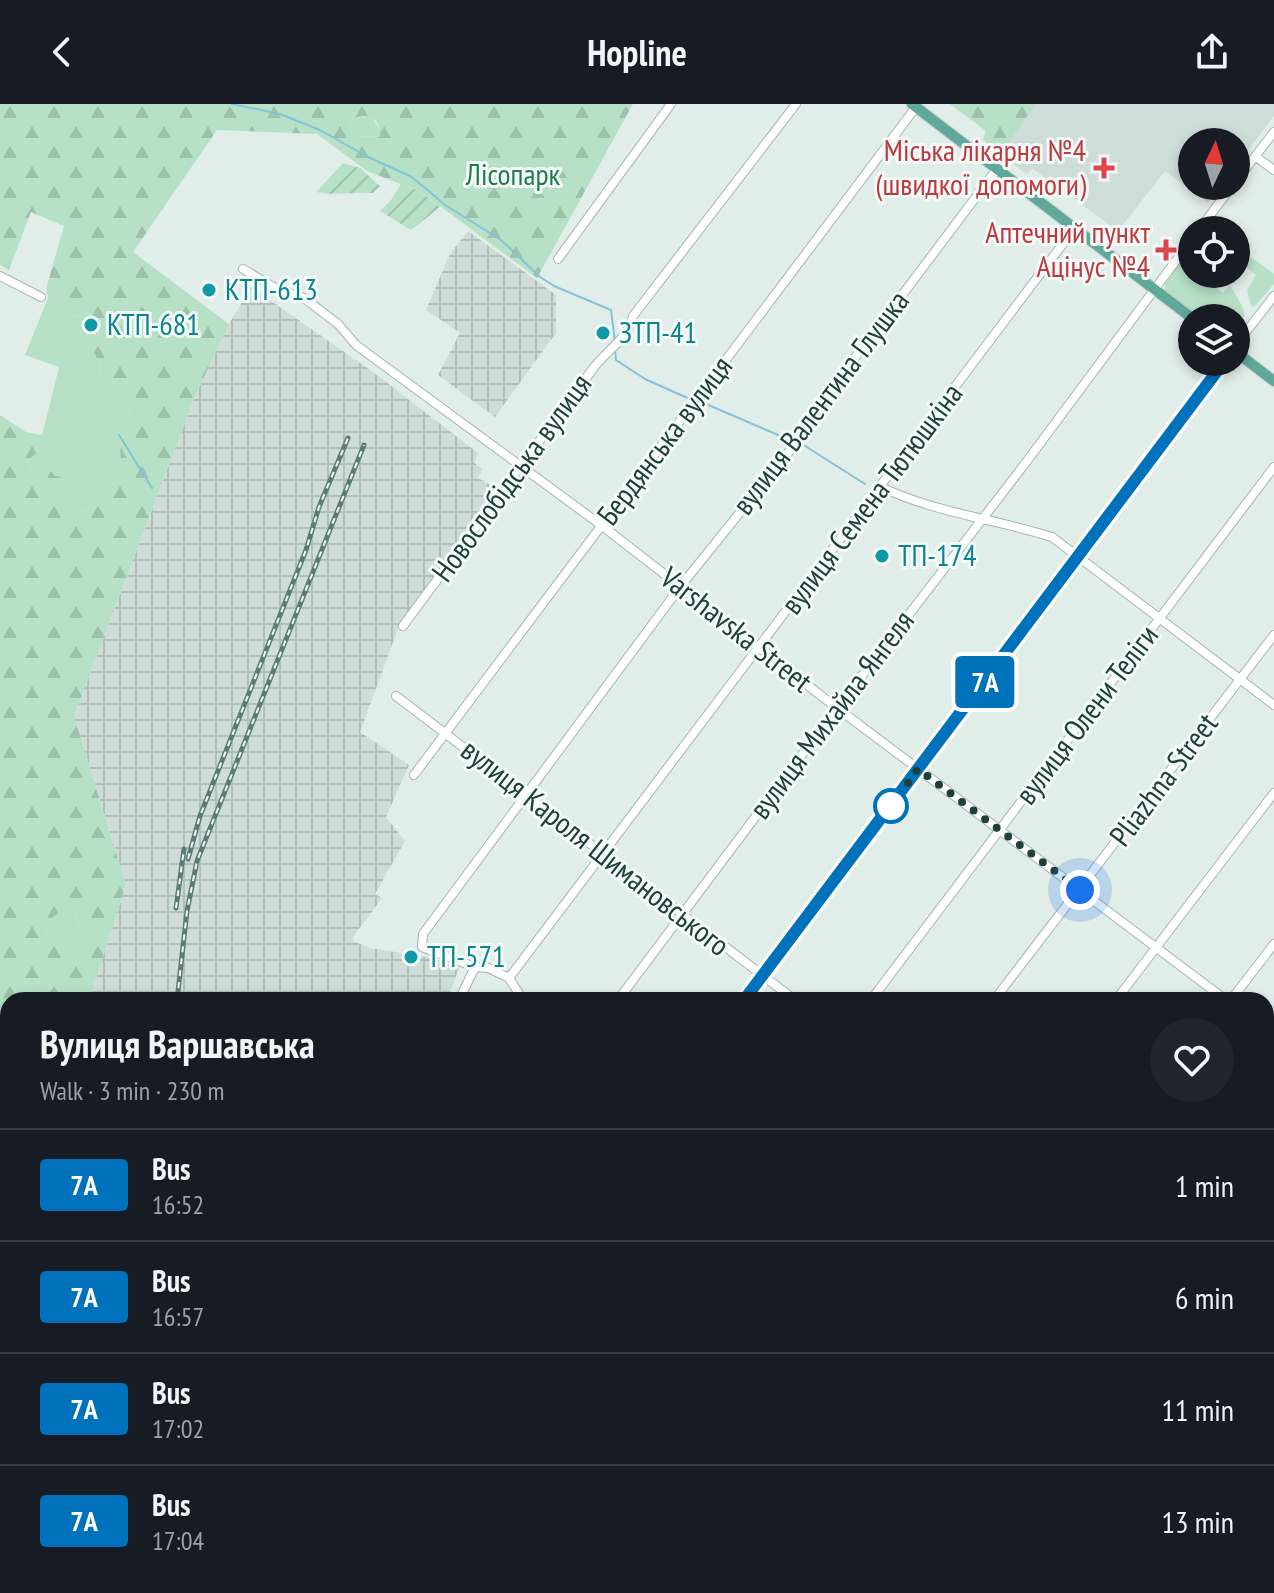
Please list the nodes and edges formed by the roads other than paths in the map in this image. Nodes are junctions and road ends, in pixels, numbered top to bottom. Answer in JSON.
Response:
{"nodes":[{"id":1,"x":671,"y":104,"type":"edge"},
{"id":2,"x":796,"y":104,"type":"edge"},
{"id":3,"x":914,"y":106,"type":"edge"},
{"id":4,"x":1274,"y":132,"type":"edge"},
{"id":5,"x":1255,"y":156,"type":"junction"},
{"id":6,"x":1250,"y":163,"type":"edge"},
{"id":7,"x":997,"y":169,"type":"junction"},
{"id":8,"x":1274,"y":170,"type":"edge"},
{"id":9,"x":1074,"y":229,"type":"junction"},
{"id":10,"x":1178,"y":258,"type":"edge"},
{"id":11,"x":558,"y":259,"type":"dead end"},
{"id":12,"x":243,"y":269,"type":"dead end"},
{"id":13,"x":0,"y":276,"type":"edge"},
{"id":14,"x":1154,"y":290,"type":"junction"},
{"id":15,"x":1274,"y":296,"type":"edge"},
{"id":16,"x":41,"y":297,"type":"dead end"},
{"id":17,"x":1178,"y":308,"type":"edge"},
{"id":18,"x":1250,"y":327,"type":"edge"},
{"id":19,"x":1250,"y":363,"type":"edge"},
{"id":20,"x":1214,"y":376,"type":"edge"},
{"id":21,"x":1274,"y":381,"type":"edge"},
{"id":22,"x":521,"y":467,"type":"junction"},
{"id":23,"x":1274,"y":467,"type":"edge"},
{"id":24,"x":881,"y":487,"type":"junction"},
{"id":25,"x":983,"y":519,"type":"junction"},
{"id":26,"x":601,"y":525,"type":"junction"},
{"id":27,"x":1078,"y":558,"type":"junction"},
{"id":28,"x":680,"y":587,"type":"junction"},
{"id":29,"x":1161,"y":618,"type":"junction"},
{"id":30,"x":403,"y":626,"type":"dead end"},
{"id":31,"x":1274,"y":635,"type":"edge"},
{"id":32,"x":759,"y":648,"type":"junction"},
{"id":33,"x":1241,"y":679,"type":"junction"},
{"id":34,"x":396,"y":696,"type":"dead end"},
{"id":35,"x":1274,"y":705,"type":"edge"},
{"id":36,"x":837,"y":708,"type":"junction"},
{"id":37,"x":446,"y":733,"type":"junction"},
{"id":38,"x":918,"y":769,"type":"junction"},
{"id":39,"x":414,"y":775,"type":"dead end"},
{"id":40,"x":1274,"y":793,"type":"edge"},
{"id":41,"x":524,"y":795,"type":"junction"},
{"id":42,"x":1000,"y":830,"type":"junction"},
{"id":43,"x":604,"y":854,"type":"junction"},
{"id":44,"x":1080,"y":890,"type":"junction"},
{"id":45,"x":682,"y":915,"type":"junction"},
{"id":46,"x":1274,"y":944,"type":"edge"},
{"id":47,"x":1156,"y":948,"type":"junction"},
{"id":48,"x":475,"y":967,"type":"junction"},
{"id":49,"x":763,"y":976,"type":"junction"},
{"id":50,"x":509,"y":978,"type":"junction"},
{"id":51,"x":463,"y":992,"type":"edge"},
{"id":52,"x":518,"y":992,"type":"edge"},
{"id":53,"x":624,"y":992,"type":"edge"},
{"id":54,"x":750,"y":992,"type":"edge"},
{"id":55,"x":784,"y":992,"type":"edge"},
{"id":56,"x":877,"y":992,"type":"edge"},
{"id":57,"x":1000,"y":992,"type":"edge"},
{"id":58,"x":1122,"y":992,"type":"edge"},
{"id":59,"x":1217,"y":992,"type":"edge"},
{"id":60,"x":1235,"y":992,"type":"edge"}],
"edges":[{"from":1,"to":11,"type":"street"},
{"from":2,"to":22,"type":"street","name":"Новослобідська вулиця"},
{"from":3,"to":7,"type":"main road"},
{"from":3,"to":26,"type":"street","name":"Бердянська вулиця"},
{"from":4,"to":5,"type":"street"},
{"from":5,"to":6,"type":"street"},
{"from":5,"to":8,"type":"street"},
{"from":7,"to":9,"type":"main road"},
{"from":7,"to":28,"type":"street","name":"вулиця Валентина Глушка"},
{"from":9,"to":14,"type":"main road"},
{"from":9,"to":24,"type":"street","name":"вулиця Семена Тютюшкіна"},
{"from":10,"to":14,"type":"street","name":"вулиця Михайла Янгеля"},
{"from":12,"to":22,"type":"street","name":"Varshavska Street"},
{"from":13,"to":16,"type":"street"},
{"from":14,"to":17,"type":"main road"},
{"from":14,"to":25,"type":"street","name":"вулиця Михайла Янгеля"},
{"from":15,"to":18,"type":"street"},
{"from":19,"to":21,"type":"main road"},
{"from":20,"to":27,"type":"street"},
{"from":22,"to":26,"type":"street","name":"Varshavska Street"},
{"from":22,"to":30,"type":"street","name":"Новослобідська вулиця"},
{"from":23,"to":29,"type":"street","name":"вулиця Олени Теліги"},
{"from":24,"to":25,"type":"street"},
{"from":24,"to":32,"type":"street","name":"вулиця Семена Тютюшкіна"},
{"from":25,"to":27,"type":"street"},
{"from":25,"to":36,"type":"street","name":"вулиця Михайла Янгеля"},
{"from":26,"to":28,"type":"street","name":"Varshavska Street"},
{"from":26,"to":37,"type":"street","name":"Бердянська вулиця"},
{"from":27,"to":29,"type":"street"},
{"from":27,"to":38,"type":"street"},
{"from":28,"to":32,"type":"street","name":"Varshavska Street"},
{"from":28,"to":41,"type":"street","name":"вулиця Валентина Глушка"},
{"from":29,"to":33,"type":"street"},
{"from":29,"to":42,"type":"street","name":"вулиця Олени Теліги"},
{"from":31,"to":33,"type":"street","name":"Pliazhna Street"},
{"from":32,"to":36,"type":"street","name":"Varshavska Street"},
{"from":32,"to":43,"type":"street","name":"вулиця Семена Тютюшкіна"},
{"from":33,"to":35,"type":"street"},
{"from":33,"to":44,"type":"street","name":"Pliazhna Street"},
{"from":34,"to":37,"type":"street","name":"вулиця Кароля Шимановського"},
{"from":36,"to":38,"type":"street","name":"Varshavska Street"},
{"from":36,"to":45,"type":"street","name":"вулиця Михайла Янгеля"},
{"from":37,"to":39,"type":"street","name":"Бердянська вулиця"},
{"from":37,"to":41,"type":"street","name":"вулиця Кароля Шимановського"},
{"from":38,"to":42,"type":"street","name":"Varshavska Street"},
{"from":38,"to":49,"type":"street"},
{"from":40,"to":47,"type":"street"},
{"from":41,"to":43,"type":"street","name":"вулиця Кароля Шимановського"},
{"from":41,"to":48,"type":"street","name":"вулиця Валентина Глушка"},
{"from":42,"to":44,"type":"street","name":"Varshavska Street"},
{"from":42,"to":56,"type":"street","name":"вулиця Олени Теліги"},
{"from":43,"to":45,"type":"street","name":"вулиця Кароля Шимановського"},
{"from":43,"to":50,"type":"street","name":"вулиця Семена Тютюшкіна"},
{"from":44,"to":47,"type":"street","name":"Varshavska Street"},
{"from":44,"to":57,"type":"street","name":"Pliazhna Street"},
{"from":45,"to":49,"type":"street","name":"вулиця Кароля Шимановського"},
{"from":45,"to":53,"type":"street","name":"вулиця Михайла Янгеля"},
{"from":46,"to":60,"type":"street"},
{"from":47,"to":58,"type":"street"},
{"from":47,"to":59,"type":"street","name":"Varshavska Street"},
{"from":48,"to":50,"type":"street"},
{"from":48,"to":51,"type":"street"},
{"from":49,"to":54,"type":"street"},
{"from":49,"to":55,"type":"street","name":"вулиця Кароля Шимановського"},
{"from":50,"to":52,"type":"street"}]}
